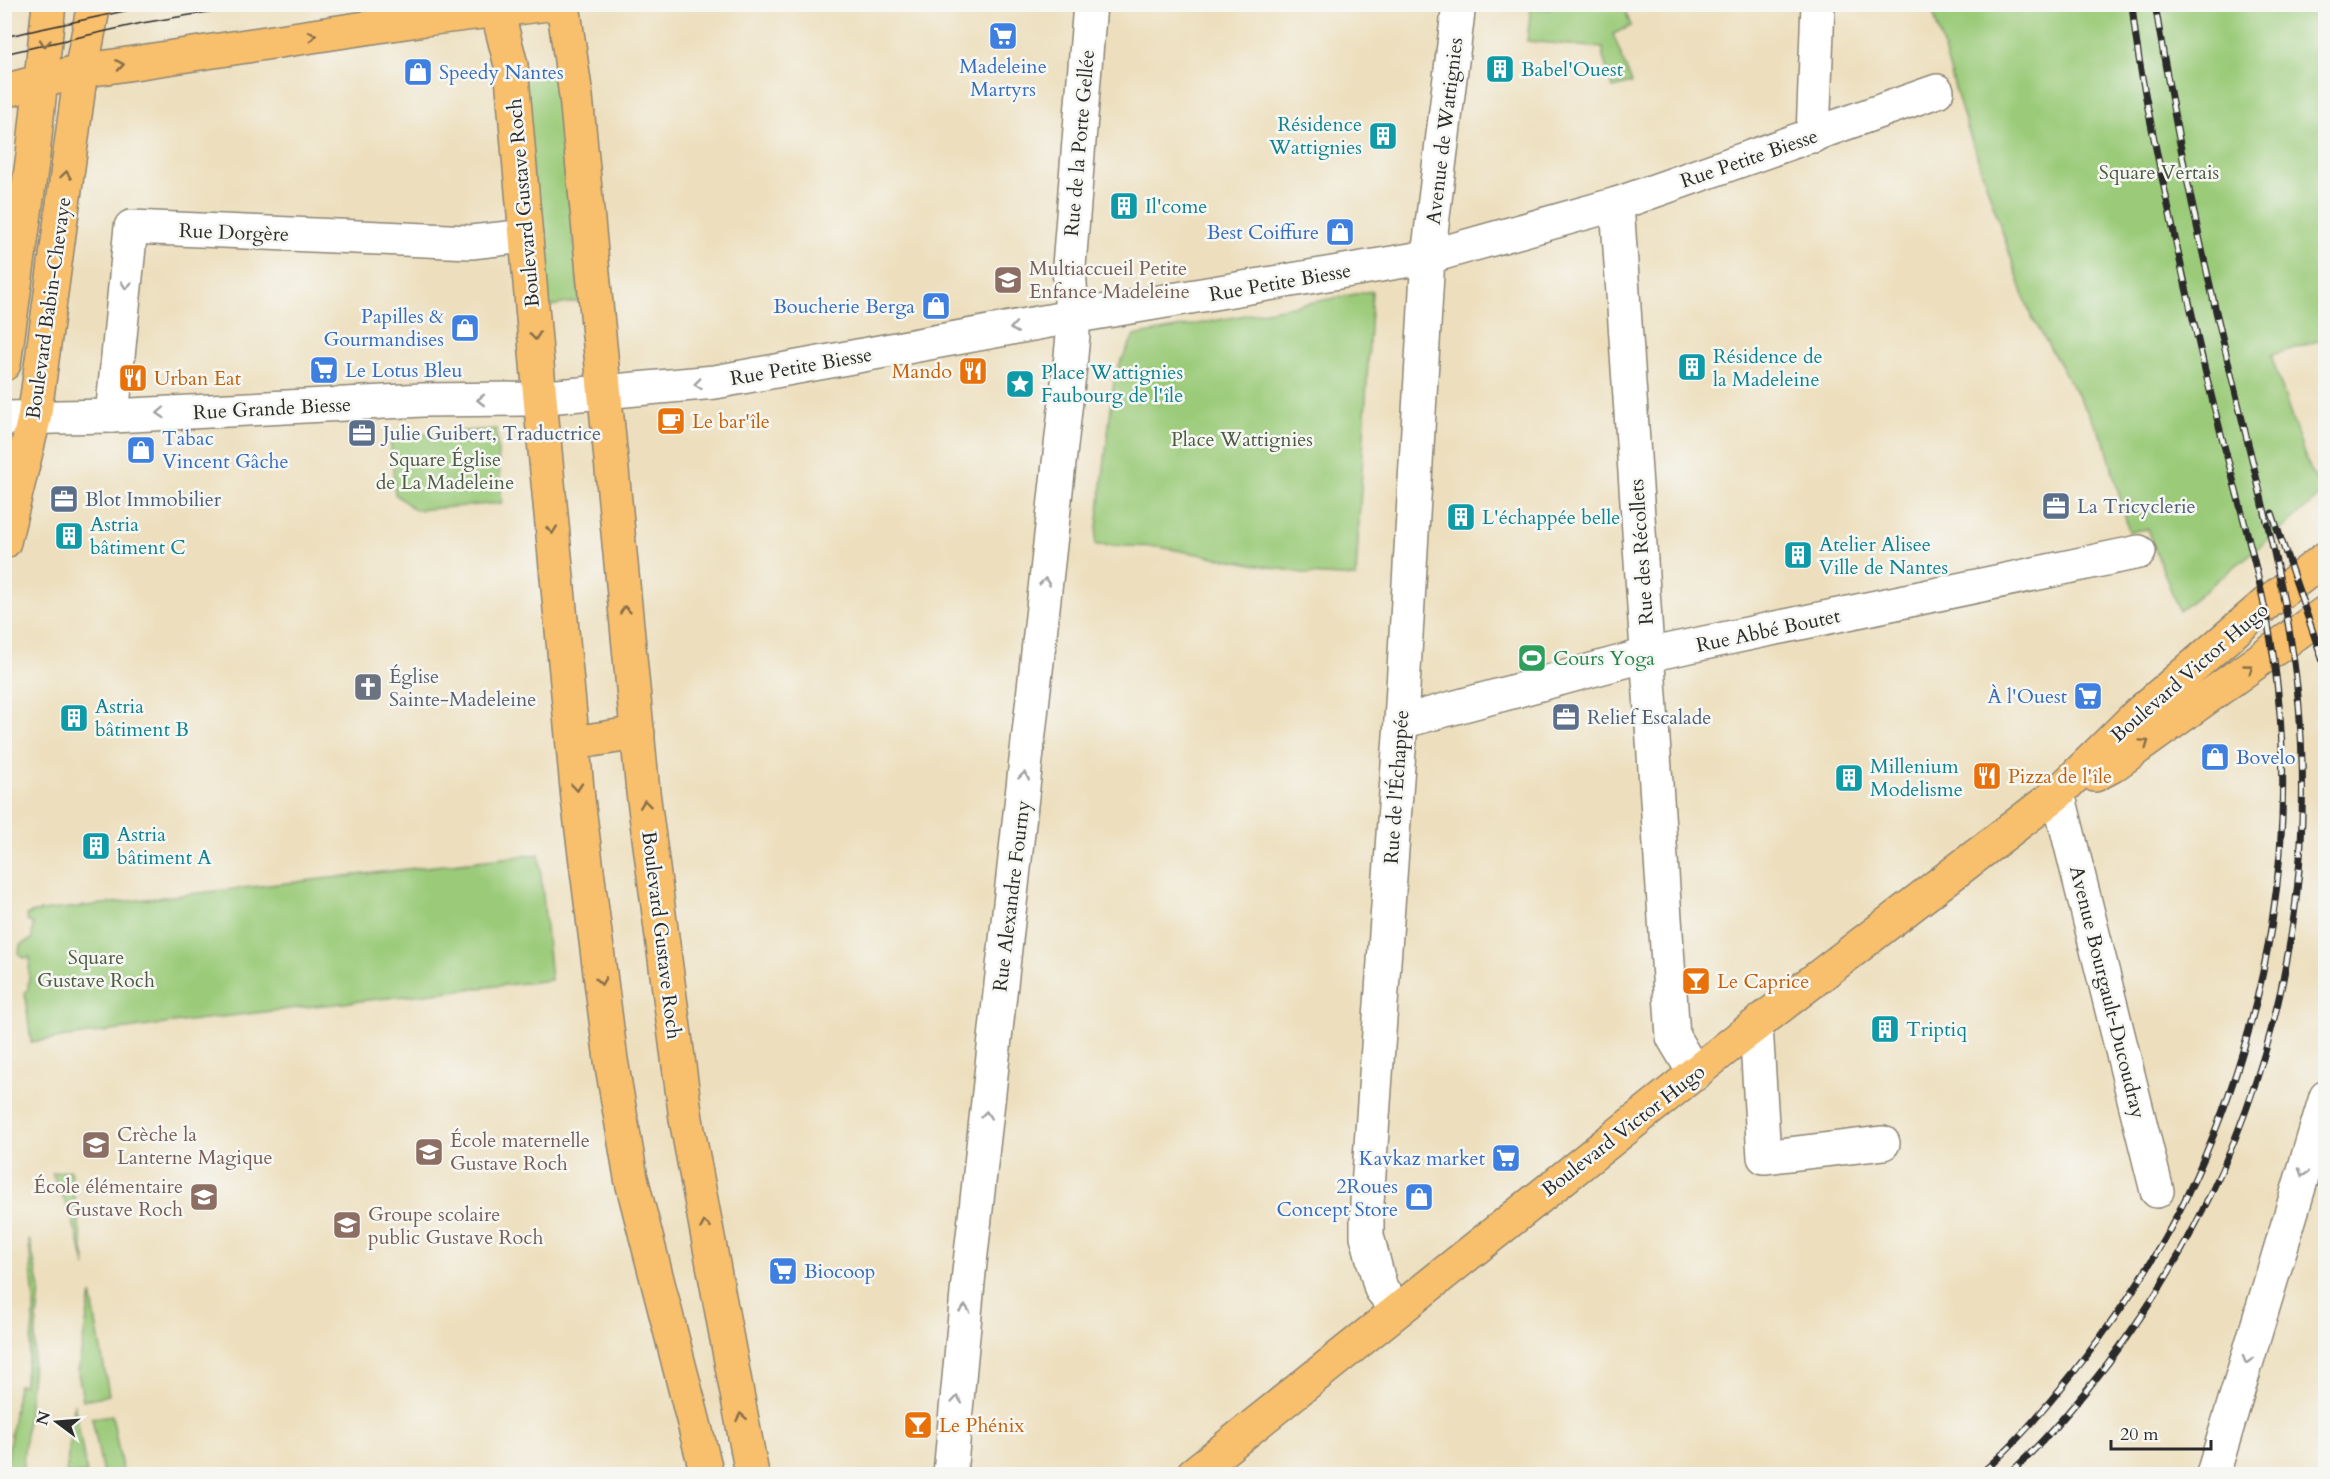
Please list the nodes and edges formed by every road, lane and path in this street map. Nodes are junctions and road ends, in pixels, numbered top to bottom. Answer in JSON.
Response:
{"nodes":[{"id":1,"x":49,"y":4,"type":"edge"},
{"id":2,"x":94,"y":4,"type":"edge"},
{"id":3,"x":549,"y":4,"type":"edge"},
{"id":4,"x":563,"y":4,"type":"edge"},
{"id":5,"x":1090,"y":4,"type":"edge"},
{"id":6,"x":1459,"y":4,"type":"edge"},
{"id":7,"x":1818,"y":4,"type":"edge"},
{"id":8,"x":497,"y":7,"type":"edge"},
{"id":9,"x":81,"y":71,"type":"junction"},
{"id":10,"x":42,"y":81,"type":"junction"},
{"id":11,"x":4,"y":91,"type":"edge"},
{"id":12,"x":1937,"y":92,"type":"dead end"},
{"id":13,"x":1813,"y":136,"type":"junction"},
{"id":14,"x":1617,"y":204,"type":"junction"},
{"id":15,"x":526,"y":236,"type":"junction"},
{"id":16,"x":1428,"y":257,"type":"junction"},
{"id":17,"x":1071,"y":317,"type":"junction"},
{"id":18,"x":4,"y":364,"type":"edge"},
{"id":19,"x":603,"y":392,"type":"junction"},
{"id":20,"x":540,"y":398,"type":"junction"},
{"id":21,"x":112,"y":416,"type":"junction"},
{"id":22,"x":19,"y":418,"type":"edge"},
{"id":23,"x":4,"y":542,"type":"edge"},
{"id":24,"x":2139,"y":552,"type":"dead end"},
{"id":25,"x":2325,"y":558,"type":"edge"},
{"id":26,"x":2325,"y":612,"type":"edge"},
{"id":27,"x":1647,"y":655,"type":"junction"},
{"id":28,"x":1401,"y":722,"type":"junction"},
{"id":29,"x":638,"y":733,"type":"junction"},
{"id":30,"x":573,"y":742,"type":"junction"},
{"id":31,"x":2058,"y":793,"type":"junction"},
{"id":32,"x":1756,"y":1026,"type":"junction"},
{"id":33,"x":1695,"y":1074,"type":"junction"},
{"id":34,"x":2325,"y":1097,"type":"edge"},
{"id":35,"x":1883,"y":1143,"type":"dead end"},
{"id":36,"x":2157,"y":1191,"type":"dead end"},
{"id":37,"x":1397,"y":1309,"type":"junction"},
{"id":38,"x":707,"y":1474,"type":"edge"},
{"id":39,"x":752,"y":1474,"type":"edge"},
{"id":40,"x":950,"y":1474,"type":"edge"},
{"id":41,"x":1193,"y":1474,"type":"edge"},
{"id":42,"x":2213,"y":1474,"type":"edge"}],
"edges":[{"from":1,"to":10,"type":"main road","name":"Boulevard Babin-Chevaye","one_way":true},
{"from":2,"to":9,"type":"main road","name":"Boulevard Babin-Chevaye"},
{"from":3,"to":8,"type":"main road"},
{"from":4,"to":19,"type":"main road","name":"Boulevard Gustave Roch"},
{"from":5,"to":17,"type":"street","name":"Rue de la Porte Gellée"},
{"from":6,"to":16,"type":"street","name":"Avenue de Wattignies"},
{"from":7,"to":13,"type":"street"},
{"from":9,"to":8,"type":"main road","one_way":true},
{"from":8,"to":15,"type":"main road","name":"Boulevard Gustave Roch"},
{"from":9,"to":10,"type":"main road"},
{"from":22,"to":9,"type":"main road","name":"Boulevard Babin-Chevaye","one_way":true},
{"from":10,"to":11,"type":"main road"},
{"from":10,"to":18,"type":"main road","name":"Boulevard Babin-Chevaye"},
{"from":12,"to":13,"type":"street","name":"Rue Petite Biesse"},
{"from":13,"to":14,"type":"street","name":"Rue Petite Biesse"},
{"from":14,"to":16,"type":"street","name":"Rue Petite Biesse"},
{"from":14,"to":27,"type":"street","name":"Rue des Récollets"},
{"from":15,"to":20,"type":"main road","name":"Boulevard Gustave Roch","one_way":true},
{"from":15,"to":21,"type":"street","name":"Rue Dorgère","one_way":true},
{"from":16,"to":17,"type":"street","name":"Rue Petite Biesse"},
{"from":16,"to":28,"type":"street","name":"Rue de l'Échappée"},
{"from":17,"to":19,"type":"street","name":"Rue Petite Biesse","one_way":true},
{"from":40,"to":17,"type":"street","name":"Rue Alexandre Fourny","one_way":true},
{"from":19,"to":20,"type":"street"},
{"from":29,"to":19,"type":"main road","name":"Boulevard Gustave Roch","one_way":true},
{"from":20,"to":21,"type":"street","name":"Rue Grande Biesse","one_way":true},
{"from":20,"to":30,"type":"main road","name":"Boulevard Gustave Roch","one_way":true},
{"from":21,"to":22,"type":"street","name":"Rue Grande Biesse"},
{"from":22,"to":23,"type":"main road","name":"Boulevard Babin-Chevaye"},
{"from":24,"to":27,"type":"street","name":"Rue Abbé Boutet"},
{"from":25,"to":31,"type":"main road","name":"Boulevard Victor Hugo"},
{"from":31,"to":26,"type":"main road","name":"Boulevard Victor Hugo","one_way":true},
{"from":27,"to":28,"type":"street","name":"Rue Abbé Boutet"},
{"from":27,"to":33,"type":"street","name":"Rue des Récollets"},
{"from":28,"to":37,"type":"street","name":"Rue de l'Échappée"},
{"from":29,"to":30,"type":"main road"},
{"from":39,"to":29,"type":"main road","name":"Boulevard Gustave Roch","one_way":true},
{"from":30,"to":38,"type":"main road","name":"Boulevard Gustave Roch","one_way":true},
{"from":31,"to":32,"type":"main road","name":"Boulevard Victor Hugo"},
{"from":31,"to":36,"type":"street","name":"Avenue Bourgault-Ducoudray"},
{"from":32,"to":33,"type":"main road","name":"Boulevard Victor Hugo"},
{"from":32,"to":35,"type":"street"},
{"from":33,"to":37,"type":"main road","name":"Boulevard Victor Hugo"},
{"from":34,"to":42,"type":"street","one_way":true},
{"from":37,"to":41,"type":"main road","name":"Boulevard Victor Hugo"}]}
